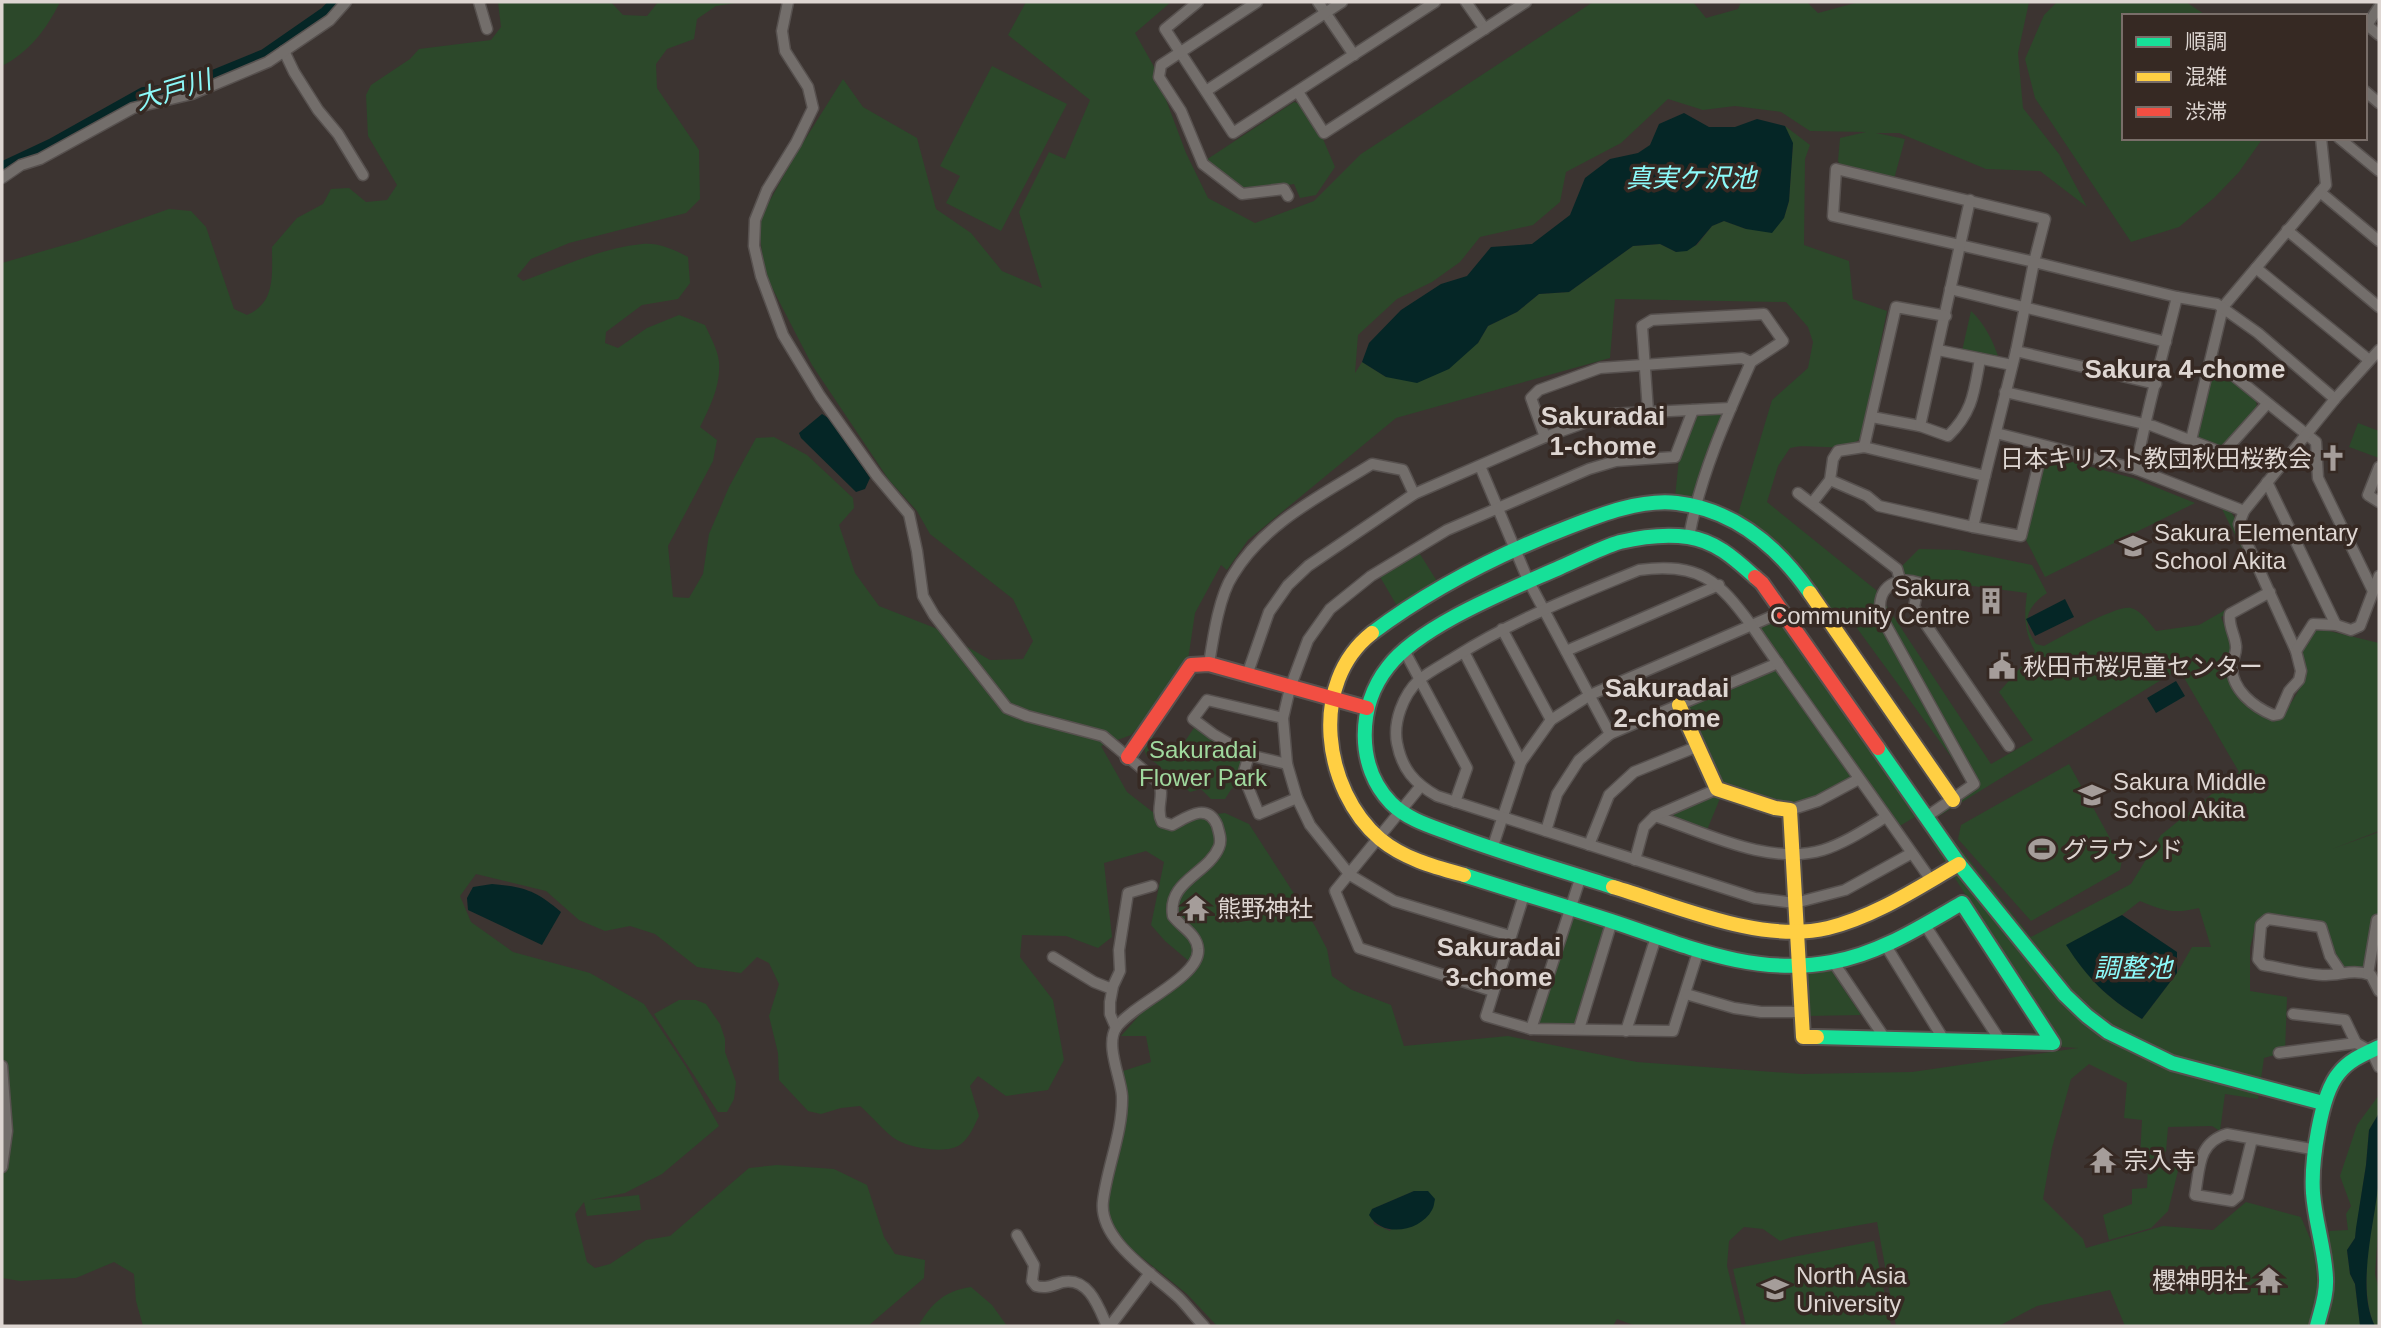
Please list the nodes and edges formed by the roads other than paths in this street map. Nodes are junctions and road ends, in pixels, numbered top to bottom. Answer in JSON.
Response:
{"nodes":[{"id":1,"x":346,"y":2,"type":"edge"},
{"id":2,"x":479,"y":2,"type":"edge"},
{"id":3,"x":788,"y":2,"type":"edge"},
{"id":4,"x":1198,"y":2,"type":"edge"},
{"id":5,"x":1257,"y":2,"type":"edge"},
{"id":6,"x":1318,"y":2,"type":"edge"},
{"id":7,"x":1342,"y":2,"type":"edge"},
{"id":8,"x":1436,"y":2,"type":"edge"},
{"id":9,"x":1466,"y":2,"type":"edge"},
{"id":10,"x":1526,"y":2,"type":"edge"},
{"id":11,"x":2379,"y":7,"type":"edge"},
{"id":12,"x":1325,"y":12,"type":"junction"},
{"id":13,"x":2367,"y":25,"type":"edge"},
{"id":14,"x":487,"y":29,"type":"dead end"},
{"id":15,"x":1485,"y":29,"type":"junction"},
{"id":16,"x":284,"y":51,"type":"junction"},
{"id":17,"x":1180,"y":52,"type":"junction"},
{"id":18,"x":1354,"y":55,"type":"junction"},
{"id":19,"x":1206,"y":91,"type":"junction"},
{"id":20,"x":1298,"y":92,"type":"junction"},
{"id":21,"x":2321,"y":140,"type":"edge"},
{"id":22,"x":2341,"y":140,"type":"edge"},
{"id":23,"x":2379,"y":171,"type":"edge"},
{"id":24,"x":363,"y":176,"type":"dead end"},
{"id":25,"x":2,"y":178,"type":"edge"},
{"id":26,"x":2320,"y":192,"type":"junction"},
{"id":27,"x":1287,"y":196,"type":"dead end"},
{"id":28,"x":1970,"y":200,"type":"junction"},
{"id":29,"x":2287,"y":230,"type":"junction"},
{"id":30,"x":2379,"y":240,"type":"edge"},
{"id":31,"x":1959,"y":243,"type":"junction"},
{"id":32,"x":2034,"y":262,"type":"junction"},
{"id":33,"x":2256,"y":268,"type":"junction"},
{"id":34,"x":1950,"y":289,"type":"junction"},
{"id":35,"x":2176,"y":297,"type":"junction"},
{"id":36,"x":2025,"y":306,"type":"junction"},
{"id":37,"x":2223,"y":307,"type":"junction"},
{"id":38,"x":2379,"y":307,"type":"edge"},
{"id":39,"x":1946,"y":316,"type":"junction"},
{"id":40,"x":2166,"y":342,"type":"junction"},
{"id":41,"x":2379,"y":350,"type":"edge"},
{"id":42,"x":1938,"y":351,"type":"junction"},
{"id":43,"x":2017,"y":351,"type":"junction"},
{"id":44,"x":2212,"y":358,"type":"junction"},
{"id":45,"x":1980,"y":359,"type":"junction"},
{"id":46,"x":2370,"y":360,"type":"junction"},
{"id":47,"x":1751,"y":362,"type":"junction"},
{"id":48,"x":1644,"y":365,"type":"junction"},
{"id":49,"x":2012,"y":365,"type":"junction"},
{"id":50,"x":2156,"y":384,"type":"junction"},
{"id":51,"x":2005,"y":392,"type":"junction"},
{"id":52,"x":2335,"y":399,"type":"junction"},
{"id":53,"x":2267,"y":404,"type":"junction"},
{"id":54,"x":1731,"y":408,"type":"junction"},
{"id":55,"x":1693,"y":410,"type":"junction"},
{"id":56,"x":1648,"y":411,"type":"junction"},
{"id":57,"x":1871,"y":416,"type":"junction"},
{"id":58,"x":2143,"y":424,"type":"junction"},
{"id":59,"x":1920,"y":426,"type":"junction"},
{"id":60,"x":1996,"y":433,"type":"junction"},
{"id":61,"x":2305,"y":435,"type":"junction"},
{"id":62,"x":1545,"y":437,"type":"junction"},
{"id":63,"x":2191,"y":440,"type":"junction"},
{"id":64,"x":2043,"y":446,"type":"junction"},
{"id":65,"x":1864,"y":447,"type":"junction"},
{"id":66,"x":1480,"y":466,"type":"junction"},
{"id":67,"x":2379,"y":467,"type":"edge"},
{"id":68,"x":2136,"y":470,"type":"junction"},
{"id":69,"x":1985,"y":476,"type":"junction"},
{"id":70,"x":1829,"y":480,"type":"junction"},
{"id":71,"x":2267,"y":482,"type":"junction"},
{"id":72,"x":1798,"y":493,"type":"dead end"},
{"id":73,"x":1414,"y":494,"type":"junction"},
{"id":74,"x":2379,"y":502,"type":"edge"},
{"id":75,"x":1812,"y":503,"type":"junction"},
{"id":76,"x":1695,"y":504,"type":"junction"},
{"id":77,"x":1497,"y":506,"type":"junction"},
{"id":78,"x":2244,"y":510,"type":"junction"},
{"id":79,"x":1973,"y":527,"type":"junction"},
{"id":80,"x":1689,"y":537,"type":"junction"},
{"id":81,"x":1515,"y":550,"type":"junction"},
{"id":82,"x":2379,"y":576,"type":"edge"},
{"id":83,"x":1528,"y":580,"type":"junction"},
{"id":84,"x":1900,"y":580,"type":"junction"},
{"id":85,"x":1719,"y":585,"type":"junction"},
{"id":86,"x":2372,"y":590,"type":"junction"},
{"id":87,"x":2270,"y":592,"type":"junction"},
{"id":88,"x":1543,"y":610,"type":"junction"},
{"id":89,"x":1782,"y":612,"type":"junction"},
{"id":90,"x":2336,"y":625,"type":"junction"},
{"id":91,"x":1752,"y":626,"type":"junction"},
{"id":92,"x":1502,"y":629,"type":"junction"},
{"id":93,"x":1404,"y":650,"type":"junction"},
{"id":94,"x":1566,"y":651,"type":"junction"},
{"id":95,"x":2296,"y":651,"type":"junction"},
{"id":96,"x":1464,"y":652,"type":"junction"},
{"id":97,"x":1777,"y":663,"type":"junction"},
{"id":98,"x":1209,"y":664,"type":"junction"},
{"id":99,"x":1247,"y":675,"type":"junction"},
{"id":100,"x":1419,"y":680,"type":"junction"},
{"id":101,"x":1290,"y":688,"type":"junction"},
{"id":102,"x":1590,"y":695,"type":"junction"},
{"id":103,"x":1334,"y":698,"type":"junction"},
{"id":104,"x":1679,"y":705,"type":"junction"},
{"id":105,"x":1367,"y":708,"type":"junction"},
{"id":106,"x":1283,"y":718,"type":"junction"},
{"id":107,"x":1551,"y":720,"type":"junction"},
{"id":108,"x":1610,"y":734,"type":"junction"},
{"id":109,"x":2009,"y":746,"type":"dead end"},
{"id":110,"x":1696,"y":747,"type":"junction"},
{"id":111,"x":1249,"y":755,"type":"junction"},
{"id":112,"x":1128,"y":757,"type":"junction"},
{"id":113,"x":1521,"y":762,"type":"junction"},
{"id":114,"x":1287,"y":764,"type":"junction"},
{"id":115,"x":1859,"y":779,"type":"junction"},
{"id":116,"x":1420,"y":787,"type":"junction"},
{"id":117,"x":1717,"y":789,"type":"junction"},
{"id":118,"x":1297,"y":798,"type":"junction"},
{"id":119,"x":1953,"y":800,"type":"junction"},
{"id":120,"x":1455,"y":802,"type":"junction"},
{"id":121,"x":1790,"y":810,"type":"junction"},
{"id":122,"x":1401,"y":812,"type":"junction"},
{"id":123,"x":1502,"y":816,"type":"junction"},
{"id":124,"x":1655,"y":816,"type":"junction"},
{"id":125,"x":1886,"y":817,"type":"junction"},
{"id":126,"x":1926,"y":817,"type":"junction"},
{"id":127,"x":1546,"y":831,"type":"junction"},
{"id":128,"x":1379,"y":838,"type":"junction"},
{"id":129,"x":1589,"y":845,"type":"junction"},
{"id":130,"x":1492,"y":849,"type":"junction"},
{"id":131,"x":1912,"y":853,"type":"junction"},
{"id":132,"x":1793,"y":856,"type":"junction"},
{"id":133,"x":1635,"y":860,"type":"junction"},
{"id":134,"x":1959,"y":864,"type":"junction"},
{"id":135,"x":1350,"y":875,"type":"junction"},
{"id":136,"x":1581,"y":876,"type":"junction"},
{"id":137,"x":1931,"y":880,"type":"junction"},
{"id":138,"x":1152,"y":886,"type":"dead end"},
{"id":139,"x":1524,"y":895,"type":"junction"},
{"id":140,"x":1796,"y":903,"type":"junction"},
{"id":141,"x":1569,"y":909,"type":"junction"},
{"id":142,"x":2377,"y":920,"type":"dead end"},
{"id":143,"x":1612,"y":921,"type":"junction"},
{"id":144,"x":1925,"y":925,"type":"junction"},
{"id":145,"x":1797,"y":930,"type":"junction"},
{"id":146,"x":1510,"y":936,"type":"junction"},
{"id":147,"x":1656,"y":937,"type":"junction"},
{"id":148,"x":1886,"y":946,"type":"junction"},
{"id":149,"x":1699,"y":952,"type":"junction"},
{"id":150,"x":1053,"y":957,"type":"dead end"},
{"id":151,"x":1834,"y":963,"type":"junction"},
{"id":152,"x":1800,"y":968,"type":"junction"},
{"id":153,"x":2340,"y":971,"type":"junction"},
{"id":154,"x":2368,"y":974,"type":"junction"},
{"id":155,"x":1112,"y":989,"type":"junction"},
{"id":156,"x":1493,"y":991,"type":"junction"},
{"id":157,"x":2379,"y":991,"type":"edge"},
{"id":158,"x":1686,"y":994,"type":"junction"},
{"id":159,"x":1801,"y":1012,"type":"junction"},
{"id":160,"x":2293,"y":1014,"type":"dead end"},
{"id":161,"x":1116,"y":1028,"type":"junction"},
{"id":162,"x":1531,"y":1029,"type":"junction"},
{"id":163,"x":1579,"y":1029,"type":"junction"},
{"id":164,"x":1626,"y":1031,"type":"junction"},
{"id":165,"x":1884,"y":1037,"type":"junction"},
{"id":166,"x":1944,"y":1040,"type":"junction"},
{"id":167,"x":2001,"y":1042,"type":"junction"},
{"id":168,"x":2356,"y":1043,"type":"junction"},
{"id":169,"x":2374,"y":1049,"type":"edge"},
{"id":170,"x":2279,"y":1053,"type":"dead end"},
{"id":171,"x":2,"y":1066,"type":"edge"},
{"id":172,"x":2379,"y":1068,"type":"edge"},
{"id":173,"x":2323,"y":1102,"type":"junction"},
{"id":174,"x":2252,"y":1139,"type":"junction"},
{"id":175,"x":2317,"y":1150,"type":"junction"},
{"id":176,"x":2,"y":1167,"type":"edge"},
{"id":177,"x":1017,"y":1235,"type":"dead end"},
{"id":178,"x":1150,"y":1273,"type":"junction"},
{"id":179,"x":1109,"y":1326,"type":"edge"},
{"id":180,"x":1204,"y":1326,"type":"edge"},
{"id":181,"x":2317,"y":1326,"type":"edge"}],
"edges":[{"from":1,"to":16,"type":"street"},
{"from":2,"to":14,"type":"street"},
{"from":3,"to":112,"type":"street"},
{"from":4,"to":17,"type":"street"},
{"from":5,"to":17,"type":"street"},
{"from":6,"to":12,"type":"street"},
{"from":7,"to":12,"type":"street"},
{"from":8,"to":18,"type":"street"},
{"from":9,"to":15,"type":"street"},
{"from":10,"to":15,"type":"street"},
{"from":11,"to":13,"type":"street"},
{"from":12,"to":18,"type":"street"},
{"from":12,"to":19,"type":"street"},
{"from":15,"to":20,"type":"street"},
{"from":16,"to":24,"type":"street"},
{"from":16,"to":25,"type":"street"},
{"from":17,"to":19,"type":"street"},
{"from":17,"to":27,"type":"street"},
{"from":18,"to":20,"type":"street"},
{"from":19,"to":20,"type":"street"},
{"from":21,"to":26,"type":"street"},
{"from":22,"to":23,"type":"street"},
{"from":26,"to":29,"type":"street"},
{"from":26,"to":30,"type":"street"},
{"from":28,"to":31,"type":"street"},
{"from":28,"to":31,"type":"street"},
{"from":28,"to":32,"type":"street"},
{"from":29,"to":33,"type":"street"},
{"from":29,"to":38,"type":"street"},
{"from":31,"to":32,"type":"street"},
{"from":31,"to":34,"type":"street"},
{"from":32,"to":35,"type":"street"},
{"from":32,"to":36,"type":"street"},
{"from":33,"to":37,"type":"street"},
{"from":33,"to":46,"type":"street"},
{"from":34,"to":36,"type":"street"},
{"from":34,"to":39,"type":"street"},
{"from":35,"to":37,"type":"street"},
{"from":35,"to":40,"type":"street"},
{"from":36,"to":40,"type":"street"},
{"from":36,"to":43,"type":"street"},
{"from":37,"to":44,"type":"street"},
{"from":37,"to":52,"type":"street"},
{"from":39,"to":42,"type":"street"},
{"from":39,"to":57,"type":"street"},
{"from":40,"to":50,"type":"street"},
{"from":41,"to":46,"type":"street"},
{"from":42,"to":45,"type":"street"},
{"from":42,"to":59,"type":"street"},
{"from":43,"to":49,"type":"street"},
{"from":43,"to":50,"type":"street"},
{"from":44,"to":53,"type":"street"},
{"from":44,"to":63,"type":"street"},
{"from":45,"to":49,"type":"street"},
{"from":45,"to":59,"type":"street"},
{"from":46,"to":52,"type":"street"},
{"from":47,"to":48,"type":"street"},
{"from":47,"to":48,"type":"street"},
{"from":47,"to":54,"type":"street"},
{"from":48,"to":56,"type":"street"},
{"from":48,"to":62,"type":"street"},
{"from":49,"to":51,"type":"street"},
{"from":50,"to":58,"type":"street"},
{"from":51,"to":58,"type":"street"},
{"from":51,"to":60,"type":"street"},
{"from":52,"to":61,"type":"street"},
{"from":53,"to":61,"type":"street"},
{"from":53,"to":63,"type":"street"},
{"from":54,"to":55,"type":"street"},
{"from":54,"to":76,"type":"street"},
{"from":55,"to":56,"type":"street"},
{"from":55,"to":77,"type":"street"},
{"from":56,"to":62,"type":"street"},
{"from":57,"to":59,"type":"street"},
{"from":57,"to":65,"type":"street"},
{"from":58,"to":63,"type":"street"},
{"from":58,"to":68,"type":"street"},
{"from":60,"to":64,"type":"street"},
{"from":60,"to":69,"type":"street"},
{"from":61,"to":71,"type":"street"},
{"from":61,"to":86,"type":"street"},
{"from":62,"to":66,"type":"street"},
{"from":64,"to":68,"type":"street"},
{"from":64,"to":79,"type":"street"},
{"from":65,"to":69,"type":"street"},
{"from":65,"to":70,"type":"street"},
{"from":66,"to":73,"type":"street"},
{"from":66,"to":77,"type":"street"},
{"from":67,"to":74,"type":"street"},
{"from":68,"to":78,"type":"street"},
{"from":69,"to":79,"type":"street"},
{"from":70,"to":75,"type":"street"},
{"from":70,"to":79,"type":"street"},
{"from":71,"to":78,"type":"street"},
{"from":71,"to":90,"type":"street"},
{"from":72,"to":75,"type":"street"},
{"from":73,"to":98,"type":"street"},
{"from":73,"to":99,"type":"street"},
{"from":75,"to":84,"type":"street"},
{"from":76,"to":80,"type":"street"},
{"from":76,"to":81,"type":"street"},
{"from":76,"to":119,"type":"street"},
{"from":77,"to":81,"type":"street"},
{"from":77,"to":101,"type":"street"},
{"from":78,"to":87,"type":"street"},
{"from":80,"to":83,"type":"street"},
{"from":80,"to":89,"type":"street"},
{"from":81,"to":83,"type":"street"},
{"from":81,"to":103,"type":"street"},
{"from":82,"to":86,"type":"street"},
{"from":83,"to":88,"type":"street"},
{"from":83,"to":93,"type":"street"},
{"from":84,"to":109,"type":"street"},
{"from":84,"to":119,"type":"street"},
{"from":85,"to":88,"type":"street"},
{"from":85,"to":91,"type":"street"},
{"from":85,"to":94,"type":"street"},
{"from":86,"to":90,"type":"street"},
{"from":87,"to":95,"type":"street"},
{"from":87,"to":95,"type":"street"},
{"from":88,"to":92,"type":"street"},
{"from":88,"to":94,"type":"street"},
{"from":89,"to":91,"type":"street"},
{"from":89,"to":126,"type":"street"},
{"from":90,"to":95,"type":"street"},
{"from":91,"to":97,"type":"street"},
{"from":91,"to":102,"type":"street"},
{"from":92,"to":96,"type":"street"},
{"from":92,"to":107,"type":"street"},
{"from":93,"to":100,"type":"street"},
{"from":93,"to":105,"type":"street"},
{"from":94,"to":102,"type":"street"},
{"from":96,"to":100,"type":"street"},
{"from":96,"to":113,"type":"street"},
{"from":97,"to":104,"type":"street"},
{"from":97,"to":115,"type":"street"},
{"from":98,"to":99,"type":"street"},
{"from":98,"to":112,"type":"street"},
{"from":99,"to":101,"type":"street"},
{"from":100,"to":116,"type":"street"},
{"from":100,"to":120,"type":"street"},
{"from":101,"to":103,"type":"street"},
{"from":101,"to":106,"type":"street"},
{"from":102,"to":107,"type":"street"},
{"from":102,"to":108,"type":"street"},
{"from":103,"to":105,"type":"street"},
{"from":103,"to":128,"type":"street"},
{"from":104,"to":108,"type":"street"},
{"from":104,"to":110,"type":"street"},
{"from":105,"to":122,"type":"street"},
{"from":106,"to":111,"type":"street"},
{"from":106,"to":114,"type":"street"},
{"from":107,"to":113,"type":"street"},
{"from":108,"to":127,"type":"street"},
{"from":110,"to":117,"type":"street"},
{"from":110,"to":129,"type":"street"},
{"from":111,"to":114,"type":"street"},
{"from":111,"to":118,"type":"street"},
{"from":112,"to":161,"type":"street"},
{"from":113,"to":123,"type":"street"},
{"from":114,"to":118,"type":"street"},
{"from":115,"to":121,"type":"street"},
{"from":115,"to":125,"type":"street"},
{"from":116,"to":120,"type":"street"},
{"from":116,"to":122,"type":"street"},
{"from":117,"to":121,"type":"street"},
{"from":117,"to":124,"type":"street"},
{"from":118,"to":135,"type":"street"},
{"from":119,"to":126,"type":"street"},
{"from":120,"to":123,"type":"street"},
{"from":121,"to":132,"type":"street"},
{"from":122,"to":128,"type":"street"},
{"from":122,"to":130,"type":"street"},
{"from":123,"to":127,"type":"street"},
{"from":123,"to":130,"type":"street"},
{"from":124,"to":132,"type":"street"},
{"from":124,"to":133,"type":"street"},
{"from":125,"to":131,"type":"street"},
{"from":125,"to":132,"type":"street"},
{"from":126,"to":134,"type":"street"},
{"from":127,"to":129,"type":"street"},
{"from":128,"to":135,"type":"street"},
{"from":128,"to":139,"type":"street"},
{"from":129,"to":133,"type":"street"},
{"from":130,"to":136,"type":"street"},
{"from":131,"to":137,"type":"street"},
{"from":131,"to":140,"type":"street"},
{"from":132,"to":140,"type":"street"},
{"from":133,"to":140,"type":"street"},
{"from":134,"to":137,"type":"street"},
{"from":134,"to":173,"type":"street"},
{"from":135,"to":146,"type":"street"},
{"from":135,"to":156,"type":"street"},
{"from":136,"to":141,"type":"street"},
{"from":136,"to":145,"type":"street"},
{"from":137,"to":145,"type":"street"},
{"from":138,"to":155,"type":"street"},
{"from":139,"to":141,"type":"street"},
{"from":139,"to":146,"type":"street"},
{"from":140,"to":145,"type":"street"},
{"from":141,"to":143,"type":"street"},
{"from":141,"to":162,"type":"street"},
{"from":142,"to":154,"type":"street"},
{"from":143,"to":147,"type":"street"},
{"from":143,"to":163,"type":"street"},
{"from":144,"to":148,"type":"street"},
{"from":144,"to":167,"type":"street"},
{"from":144,"to":167,"type":"street"},
{"from":145,"to":152,"type":"street"},
{"from":146,"to":156,"type":"street"},
{"from":147,"to":149,"type":"street"},
{"from":147,"to":164,"type":"street"},
{"from":148,"to":151,"type":"street"},
{"from":148,"to":166,"type":"street"},
{"from":149,"to":152,"type":"street"},
{"from":149,"to":158,"type":"street"},
{"from":150,"to":155,"type":"street"},
{"from":151,"to":152,"type":"street"},
{"from":151,"to":165,"type":"street"},
{"from":152,"to":159,"type":"street"},
{"from":153,"to":153,"type":"street"},
{"from":153,"to":154,"type":"street"},
{"from":154,"to":157,"type":"street"},
{"from":155,"to":161,"type":"street"},
{"from":156,"to":162,"type":"street"},
{"from":158,"to":159,"type":"street"},
{"from":158,"to":164,"type":"street"},
{"from":159,"to":165,"type":"street"},
{"from":160,"to":168,"type":"street"},
{"from":161,"to":178,"type":"street"},
{"from":162,"to":163,"type":"street"},
{"from":163,"to":164,"type":"street"},
{"from":165,"to":166,"type":"street"},
{"from":166,"to":167,"type":"street"},
{"from":168,"to":169,"type":"street"},
{"from":168,"to":170,"type":"street"},
{"from":169,"to":172,"type":"street"},
{"from":169,"to":173,"type":"street"},
{"from":171,"to":176,"type":"street"},
{"from":173,"to":175,"type":"street"},
{"from":174,"to":174,"type":"street"},
{"from":174,"to":175,"type":"street"},
{"from":175,"to":181,"type":"street"},
{"from":177,"to":179,"type":"street"},
{"from":178,"to":179,"type":"street"},
{"from":178,"to":180,"type":"street"}]}
